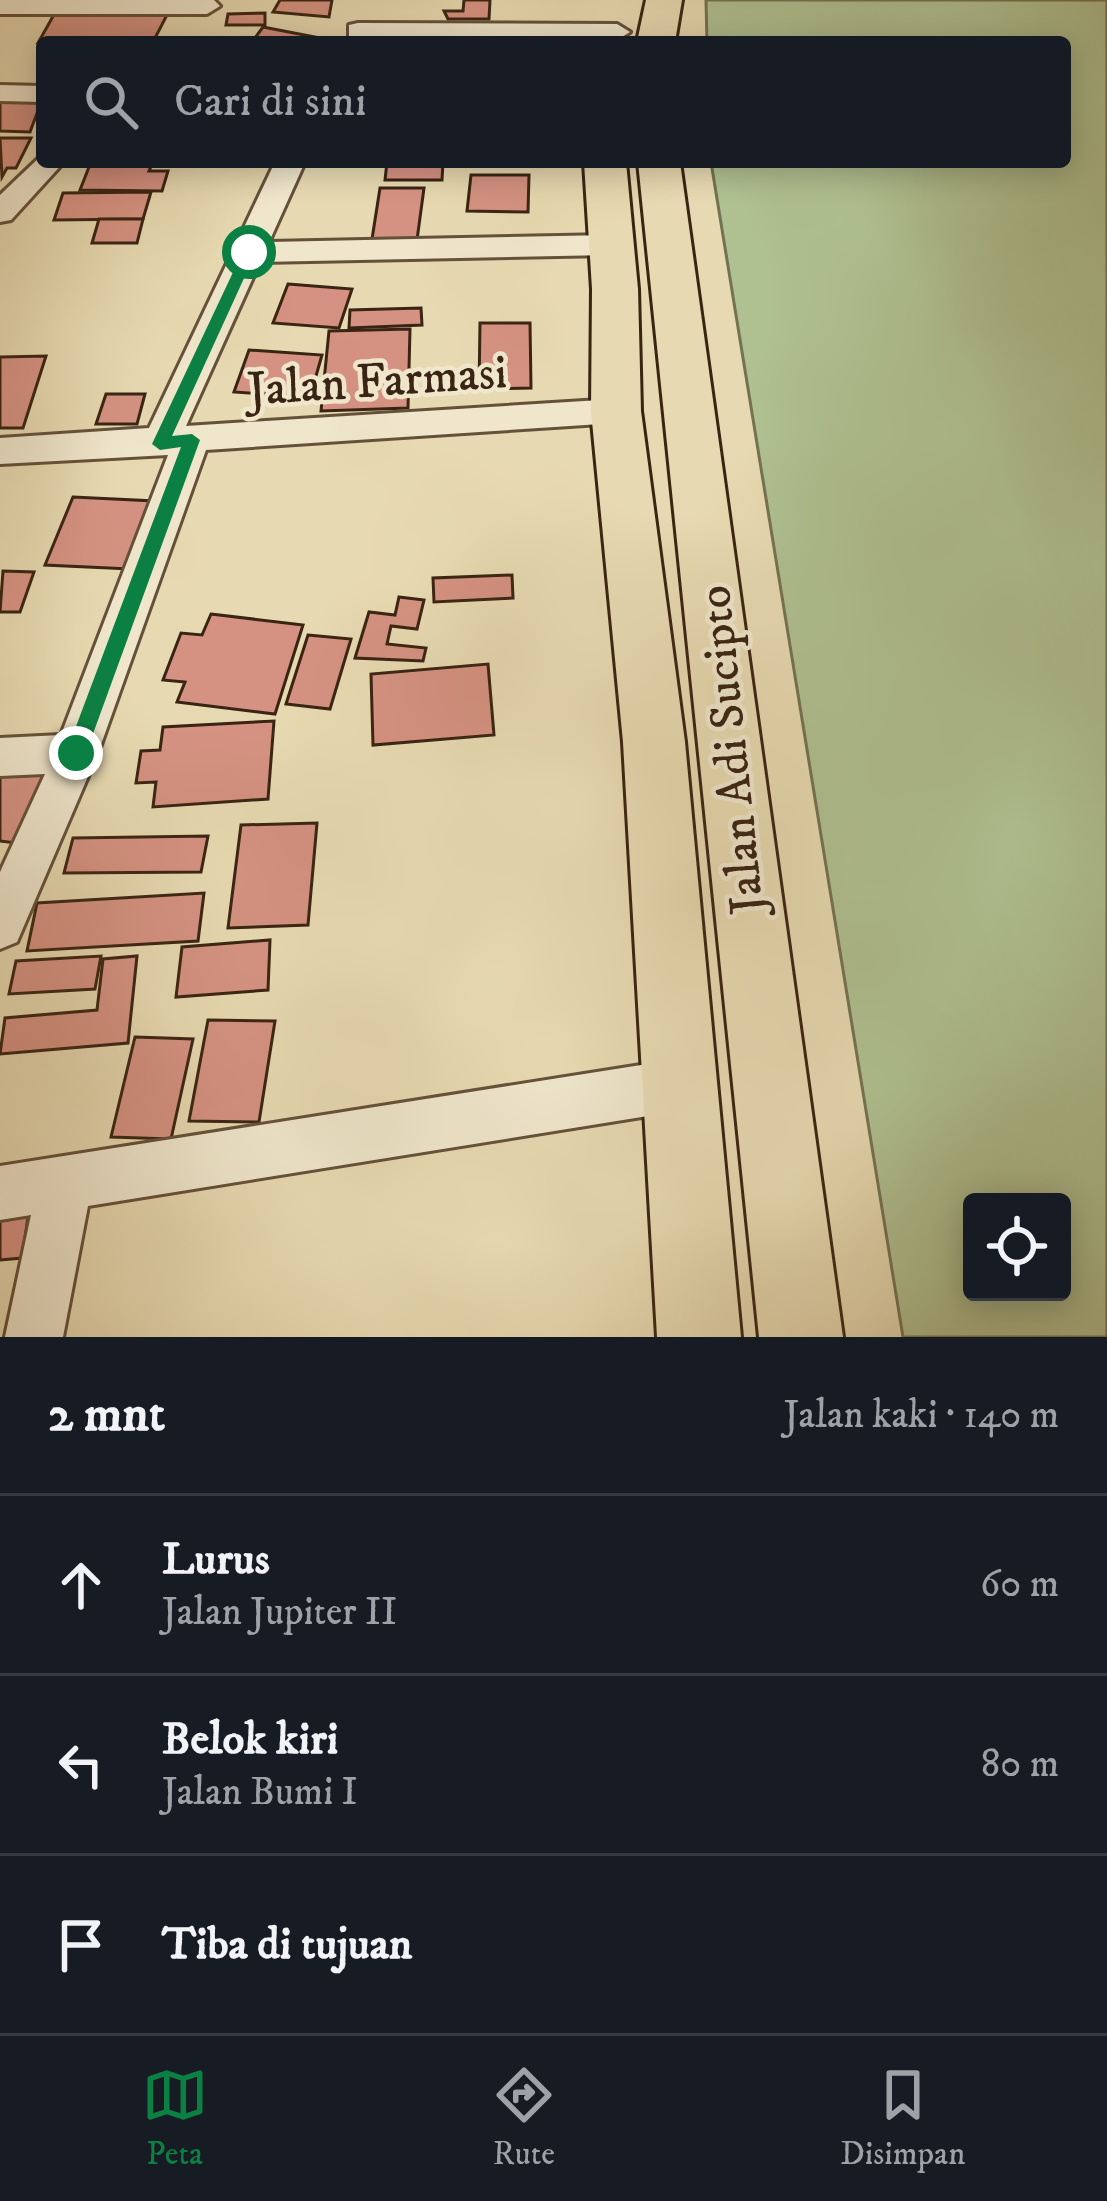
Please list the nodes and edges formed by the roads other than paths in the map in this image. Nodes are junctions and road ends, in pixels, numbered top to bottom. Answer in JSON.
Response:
{"nodes":[{"id":1,"x":375,"y":0,"type":"edge"},
{"id":2,"x":664,"y":0,"type":"edge"},
{"id":3,"x":210,"y":3,"type":"edge"},
{"id":4,"x":0,"y":6,"type":"edge"},
{"id":5,"x":618,"y":24,"type":"edge"},
{"id":6,"x":183,"y":30,"type":"dead end"},
{"id":7,"x":357,"y":36,"type":"edge"},
{"id":8,"x":376,"y":36,"type":"edge"},
{"id":9,"x":657,"y":36,"type":"edge"},
{"id":10,"x":0,"y":93,"type":"edge"},
{"id":11,"x":36,"y":94,"type":"edge"},
{"id":12,"x":41,"y":168,"type":"edge"},
{"id":13,"x":287,"y":168,"type":"edge"},
{"id":14,"x":605,"y":168,"type":"edge"},
{"id":15,"x":659,"y":168,"type":"edge"},
{"id":16,"x":11,"y":189,"type":"edge"},
{"id":17,"x":0,"y":212,"type":"edge"},
{"id":18,"x":609,"y":245,"type":"junction"},
{"id":19,"x":249,"y":252,"type":"junction"},
{"id":20,"x":616,"y":411,"type":"junction"},
{"id":21,"x":176,"y":442,"type":"junction"},
{"id":22,"x":0,"y":451,"type":"edge"},
{"id":23,"x":76,"y":753,"type":"junction"},
{"id":24,"x":0,"y":757,"type":"edge"},
{"id":25,"x":0,"y":926,"type":"edge"},
{"id":26,"x":679,"y":1085,"type":"junction"},
{"id":27,"x":65,"y":1186,"type":"junction"},
{"id":28,"x":0,"y":1193,"type":"edge"},
{"id":29,"x":34,"y":1337,"type":"edge"},
{"id":30,"x":699,"y":1337,"type":"edge"},
{"id":31,"x":800,"y":1337,"type":"edge"}],
"edges":[{"from":1,"to":7,"type":"street"},
{"from":2,"to":9,"type":"highway"},
{"from":3,"to":4,"type":"street"},
{"from":3,"to":6,"type":"street"},
{"from":5,"to":8,"type":"street"},
{"from":10,"to":11,"type":"street"},
{"from":12,"to":16,"type":"street"},
{"from":13,"to":19,"type":"street"},
{"from":14,"to":18,"type":"highway","name":"Jalan Adi Sucipto"},
{"from":15,"to":31,"type":"highway","name":"Jalan Adi Sucipto"},
{"from":16,"to":17,"type":"street"},
{"from":18,"to":19,"type":"street"},
{"from":18,"to":20,"type":"highway","name":"Jalan Adi Sucipto"},
{"from":19,"to":21,"type":"street"},
{"from":20,"to":21,"type":"street","name":"Jalan Farmasi"},
{"from":20,"to":26,"type":"highway","name":"Jalan Adi Sucipto"},
{"from":21,"to":22,"type":"street","name":"Jalan Farmasi"},
{"from":21,"to":23,"type":"street"},
{"from":23,"to":24,"type":"street"},
{"from":23,"to":25,"type":"street"},
{"from":26,"to":27,"type":"street"},
{"from":26,"to":30,"type":"highway","name":"Jalan Adi Sucipto"},
{"from":27,"to":28,"type":"street"},
{"from":27,"to":29,"type":"street"}]}
